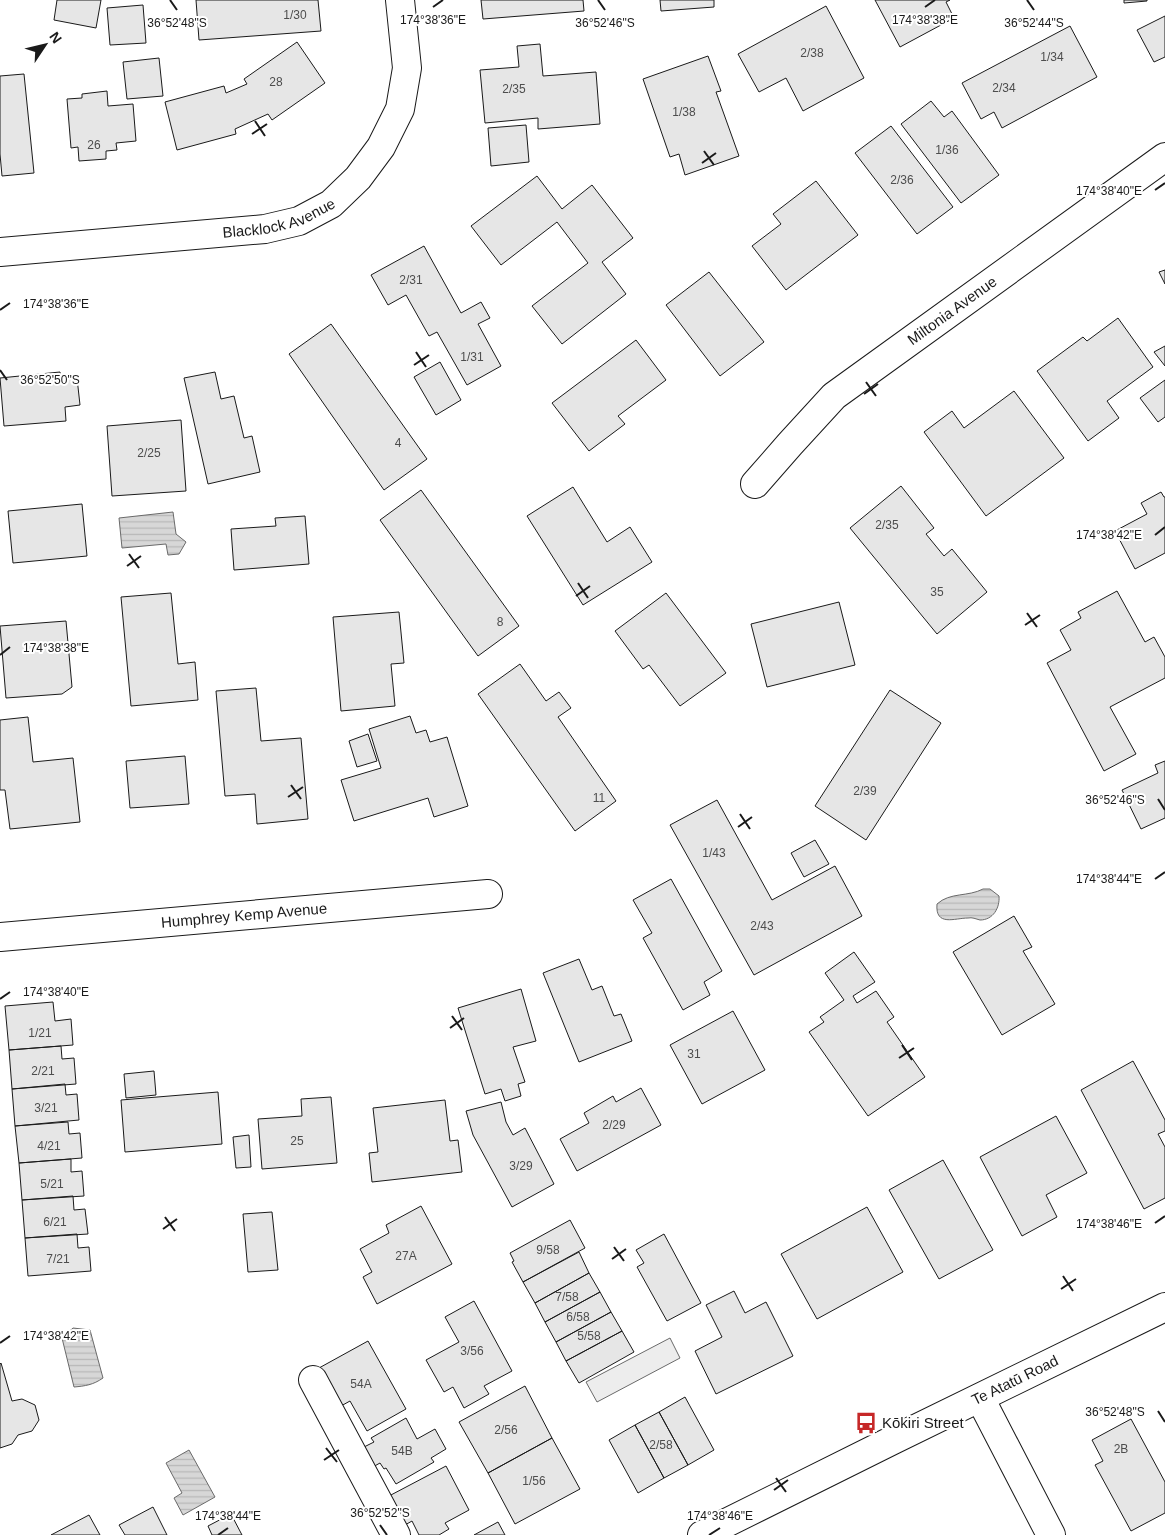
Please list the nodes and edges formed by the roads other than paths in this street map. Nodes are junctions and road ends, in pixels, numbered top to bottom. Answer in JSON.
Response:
{"nodes":[{"id":1,"x":400,"y":0,"type":"edge"},
{"id":2,"x":1165,"y":157,"type":"edge"},
{"id":3,"x":0,"y":252,"type":"edge"},
{"id":4,"x":755,"y":484,"type":"dead end"},
{"id":5,"x":488,"y":894,"type":"dead end"},
{"id":6,"x":0,"y":937,"type":"edge"},
{"id":7,"x":1165,"y":1307,"type":"edge"},
{"id":8,"x":313,"y":1380,"type":"dead end"},
{"id":9,"x":980,"y":1398,"type":"junction"},
{"id":10,"x":396,"y":1535,"type":"edge"},
{"id":11,"x":702,"y":1535,"type":"edge"},
{"id":12,"x":1051,"y":1535,"type":"edge"}],
"edges":[{"from":1,"to":3,"type":"street","name":"Blacklock Avenue"},
{"from":2,"to":4,"type":"street","name":"Miltonia Avenue"},
{"from":5,"to":6,"type":"street","name":"Humphrey Kemp Avenue"},
{"from":7,"to":9,"type":"street","name":"Te Atatū Road"},
{"from":8,"to":10,"type":"street"},
{"from":9,"to":11,"type":"street","name":"Te Atatū Road"},
{"from":9,"to":12,"type":"street"}]}
